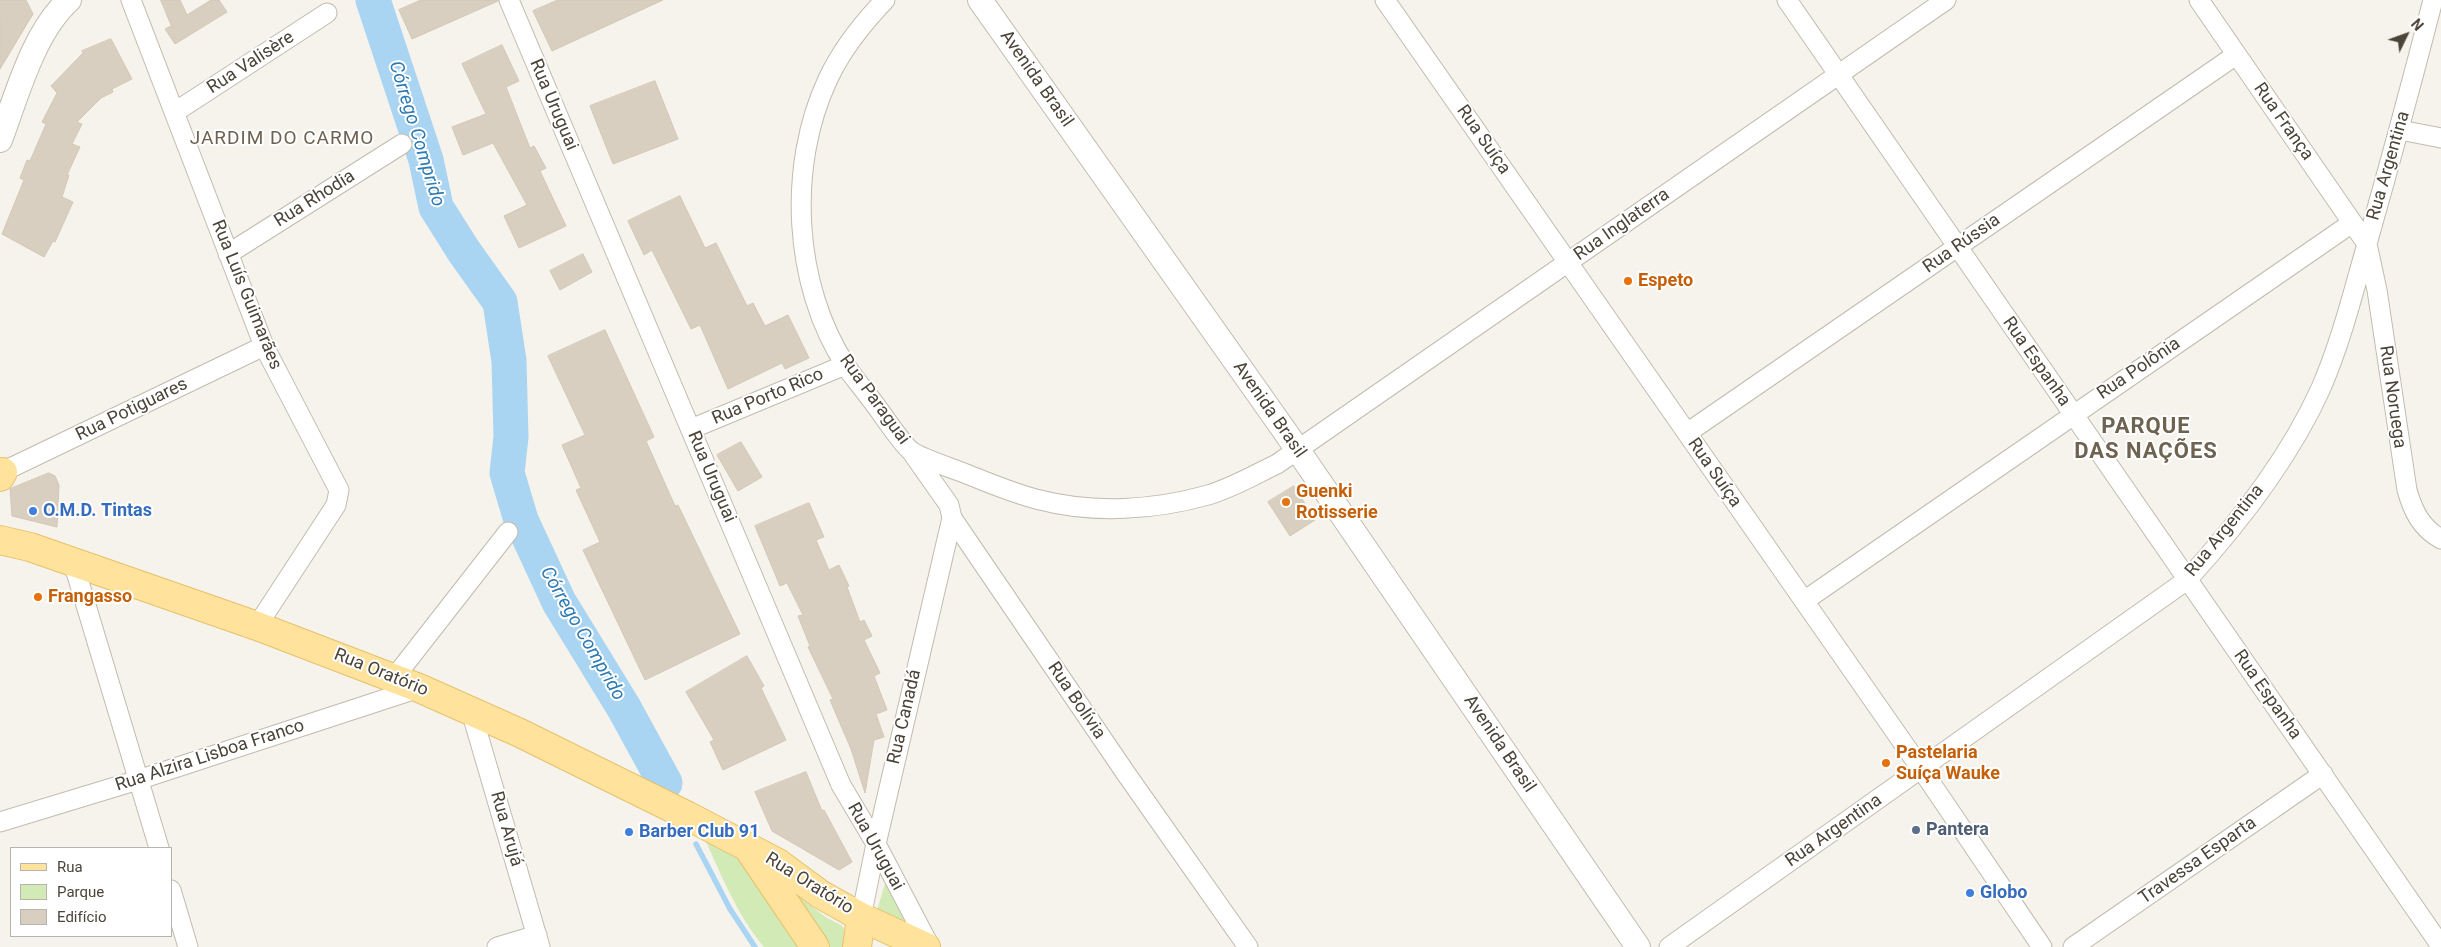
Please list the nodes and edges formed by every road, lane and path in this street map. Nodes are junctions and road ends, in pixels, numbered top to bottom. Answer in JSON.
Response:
{"nodes":[{"id":1,"x":69,"y":0,"type":"edge"},
{"id":2,"x":131,"y":0,"type":"edge"},
{"id":3,"x":509,"y":0,"type":"edge"},
{"id":4,"x":885,"y":0,"type":"edge"},
{"id":5,"x":980,"y":0,"type":"edge"},
{"id":6,"x":1385,"y":0,"type":"edge"},
{"id":7,"x":1787,"y":0,"type":"edge"},
{"id":8,"x":1946,"y":0,"type":"edge"},
{"id":9,"x":2199,"y":0,"type":"edge"},
{"id":10,"x":2433,"y":0,"type":"edge"},
{"id":11,"x":327,"y":13,"type":"dead end"},
{"id":12,"x":2236,"y":55,"type":"junction"},
{"id":13,"x":1839,"y":75,"type":"junction"},
{"id":14,"x":175,"y":112,"type":"junction"},
{"id":15,"x":2400,"y":130,"type":"junction"},
{"id":16,"x":2441,"y":138,"type":"edge"},
{"id":17,"x":0,"y":140,"type":"edge"},
{"id":18,"x":402,"y":144,"type":"dead end"},
{"id":19,"x":2352,"y":223,"type":"junction"},
{"id":20,"x":2367,"y":244,"type":"junction"},
{"id":21,"x":1956,"y":247,"type":"junction"},
{"id":22,"x":228,"y":254,"type":"junction"},
{"id":23,"x":1568,"y":262,"type":"junction"},
{"id":24,"x":264,"y":346,"type":"junction"},
{"id":25,"x":845,"y":365,"type":"junction"},
{"id":26,"x":2073,"y":414,"type":"junction"},
{"id":27,"x":691,"y":429,"type":"junction"},
{"id":28,"x":1687,"y":434,"type":"junction"},
{"id":29,"x":1297,"y":450,"type":"junction"},
{"id":30,"x":911,"y":451,"type":"junction"},
{"id":31,"x":1,"y":474,"type":"edge"},
{"id":32,"x":952,"y":518,"type":"junction"},
{"id":33,"x":508,"y":532,"type":"dead end"},
{"id":34,"x":2441,"y":539,"type":"edge"},
{"id":35,"x":0,"y":540,"type":"edge"},
{"id":36,"x":73,"y":562,"type":"junction"},
{"id":37,"x":2188,"y":580,"type":"junction"},
{"id":38,"x":1804,"y":602,"type":"junction"},
{"id":39,"x":257,"y":626,"type":"junction"},
{"id":40,"x":407,"y":683,"type":"junction"},
{"id":41,"x":471,"y":711,"type":"junction"},
{"id":42,"x":1922,"y":770,"type":"junction"},
{"id":43,"x":2322,"y":774,"type":"junction"},
{"id":44,"x":138,"y":780,"type":"junction"},
{"id":45,"x":0,"y":822,"type":"edge"},
{"id":46,"x":876,"y":844,"type":"junction"},
{"id":47,"x":746,"y":846,"type":"junction"},
{"id":48,"x":158,"y":847,"type":"edge"},
{"id":49,"x":172,"y":893,"type":"edge"},
{"id":50,"x":861,"y":917,"type":"junction"},
{"id":51,"x":890,"y":930,"type":"junction"},
{"id":52,"x":539,"y":941,"type":"edge"},
{"id":53,"x":2441,"y":946,"type":"edge"},
{"id":54,"x":188,"y":947,"type":"edge"},
{"id":55,"x":497,"y":947,"type":"edge"},
{"id":56,"x":815,"y":947,"type":"edge"},
{"id":57,"x":857,"y":947,"type":"edge"},
{"id":58,"x":868,"y":947,"type":"edge"},
{"id":59,"x":926,"y":947,"type":"edge"},
{"id":60,"x":930,"y":947,"type":"edge"},
{"id":61,"x":1248,"y":947,"type":"edge"},
{"id":62,"x":1638,"y":947,"type":"edge"},
{"id":63,"x":1669,"y":947,"type":"edge"},
{"id":64,"x":2042,"y":947,"type":"edge"},
{"id":65,"x":2073,"y":947,"type":"edge"}],
"edges":[{"from":1,"to":17,"type":"street"},
{"from":2,"to":14,"type":"street","name":"Rua Luís Guimarães"},
{"from":3,"to":27,"type":"street","name":"Rua Uruguai"},
{"from":4,"to":25,"type":"street","name":"Rua Paraguai"},
{"from":5,"to":29,"type":"street","name":"Avenida Brasil"},
{"from":6,"to":23,"type":"street","name":"Rua Suíça"},
{"from":7,"to":13,"type":"street","name":"Rua Espanha"},
{"from":8,"to":13,"type":"street","name":"Rua Inglaterra"},
{"from":9,"to":12,"type":"street","name":"Rua França"},
{"from":10,"to":15,"type":"street","name":"Rua Argentina"},
{"from":11,"to":14,"type":"street","name":"Rua Valisère"},
{"from":12,"to":19,"type":"street","name":"Rua França"},
{"from":12,"to":21,"type":"street","name":"Rua Rússia"},
{"from":13,"to":21,"type":"street","name":"Rua Espanha"},
{"from":13,"to":23,"type":"street","name":"Rua Inglaterra"},
{"from":14,"to":22,"type":"street","name":"Rua Luís Guimarães"},
{"from":15,"to":16,"type":"street"},
{"from":15,"to":20,"type":"street","name":"Rua Argentina"},
{"from":18,"to":22,"type":"street","name":"Rua Rhodia"},
{"from":19,"to":20,"type":"street","name":"Rua França"},
{"from":19,"to":26,"type":"street","name":"Rua Polônia"},
{"from":20,"to":34,"type":"street","name":"Rua Noruega"},
{"from":20,"to":37,"type":"street","name":"Rua Argentina"},
{"from":21,"to":26,"type":"street","name":"Rua Espanha"},
{"from":21,"to":28,"type":"street","name":"Rua Rússia"},
{"from":22,"to":24,"type":"street","name":"Rua Luís Guimarães"},
{"from":23,"to":28,"type":"street","name":"Rua Suíça"},
{"from":23,"to":29,"type":"street","name":"Rua Inglaterra"},
{"from":24,"to":31,"type":"street","name":"Rua Potiguares"},
{"from":24,"to":39,"type":"street","name":"Rua Luís Guimarães"},
{"from":25,"to":27,"type":"street","name":"Rua Porto Rico"},
{"from":25,"to":30,"type":"street","name":"Rua Paraguai"},
{"from":26,"to":37,"type":"street","name":"Rua Espanha"},
{"from":26,"to":38,"type":"street","name":"Rua Polônia"},
{"from":27,"to":46,"type":"street","name":"Rua Uruguai"},
{"from":28,"to":38,"type":"street","name":"Rua Suíça"},
{"from":29,"to":30,"type":"street","name":"Rua Paraguai"},
{"from":29,"to":62,"type":"street","name":"Avenida Brasil"},
{"from":30,"to":32,"type":"street","name":"Rua Bolívia"},
{"from":32,"to":46,"type":"street","name":"Rua Canadá"},
{"from":32,"to":61,"type":"street","name":"Rua Bolívia"},
{"from":33,"to":40,"type":"street"},
{"from":35,"to":36,"type":"main road","name":"Rua Oratório"},
{"from":36,"to":39,"type":"main road","name":"Rua Oratório"},
{"from":36,"to":44,"type":"street"},
{"from":37,"to":42,"type":"street","name":"Rua Argentina"},
{"from":37,"to":43,"type":"street","name":"Rua Espanha"},
{"from":38,"to":42,"type":"street","name":"Rua Suíça"},
{"from":39,"to":40,"type":"main road","name":"Rua Oratório"},
{"from":40,"to":41,"type":"main road","name":"Rua Oratório"},
{"from":40,"to":44,"type":"street","name":"Rua Alzira Lisboa Franco"},
{"from":41,"to":47,"type":"main road","name":"Rua Oratório"},
{"from":41,"to":52,"type":"street","name":"Rua Arujá"},
{"from":42,"to":63,"type":"street","name":"Rua Argentina"},
{"from":42,"to":64,"type":"street","name":"Rua Suíça"},
{"from":43,"to":53,"type":"street","name":"Rua Espanha"},
{"from":43,"to":65,"type":"street","name":"Travessa Esparta"},
{"from":44,"to":45,"type":"street","name":"Rua Alzira Lisboa Franco"},
{"from":44,"to":48,"type":"street"},
{"from":46,"to":50,"type":"street","name":"Rua Canadá"},
{"from":46,"to":60,"type":"street","name":"Rua Uruguai"},
{"from":47,"to":50,"type":"main road","name":"Rua Oratório"},
{"from":47,"to":56,"type":"main road","name":"Rua Oratório"},
{"from":49,"to":54,"type":"street"},
{"from":50,"to":51,"type":"main road","name":"Rua Oratório"},
{"from":50,"to":57,"type":"main road"},
{"from":51,"to":58,"type":"main road"},
{"from":51,"to":59,"type":"main road","name":"Rua Oratório"},
{"from":52,"to":55,"type":"street"}]}
